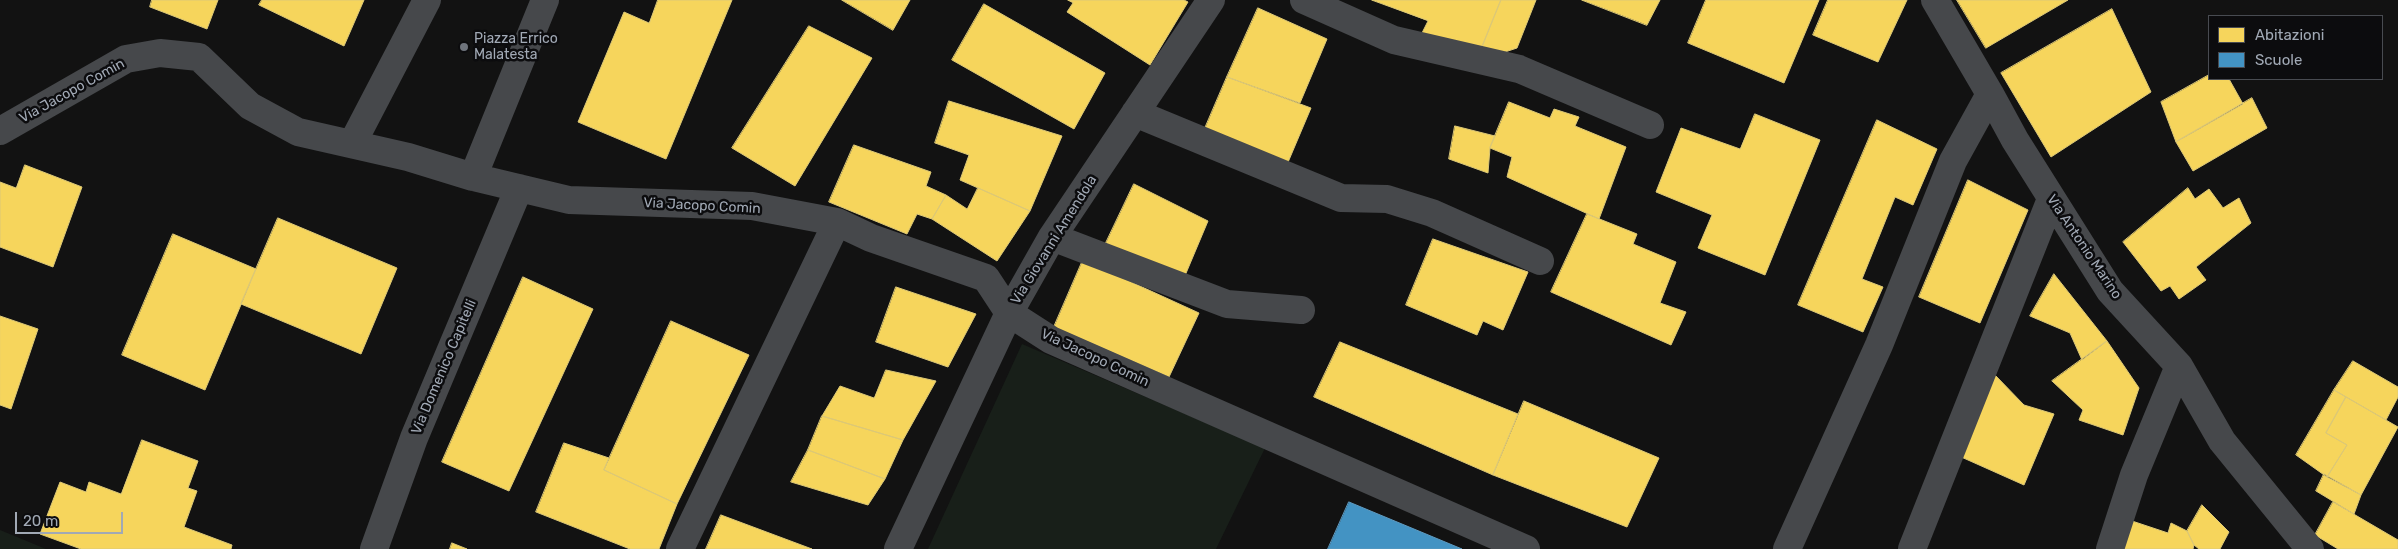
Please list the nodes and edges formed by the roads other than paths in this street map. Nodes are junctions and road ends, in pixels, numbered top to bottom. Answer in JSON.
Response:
{"nodes":[{"id":1,"x":427,"y":0,"type":"edge"},
{"id":2,"x":545,"y":0,"type":"edge"},
{"id":3,"x":1211,"y":0,"type":"edge"},
{"id":4,"x":1304,"y":0,"type":"edge"},
{"id":5,"x":1934,"y":0,"type":"edge"},
{"id":6,"x":1990,"y":94,"type":"junction"},
{"id":7,"x":1135,"y":113,"type":"junction"},
{"id":8,"x":1650,"y":125,"type":"dead end"},
{"id":9,"x":0,"y":131,"type":"edge"},
{"id":10,"x":352,"y":144,"type":"junction"},
{"id":11,"x":473,"y":178,"type":"junction"},
{"id":12,"x":519,"y":188,"type":"junction"},
{"id":13,"x":2051,"y":200,"type":"junction"},
{"id":14,"x":837,"y":222,"type":"junction"},
{"id":15,"x":1052,"y":237,"type":"junction"},
{"id":16,"x":1540,"y":261,"type":"dead end"},
{"id":17,"x":1302,"y":310,"type":"dead end"},
{"id":18,"x":1009,"y":313,"type":"junction"},
{"id":19,"x":2180,"y":366,"type":"junction"},
{"id":20,"x":374,"y":549,"type":"edge"},
{"id":21,"x":680,"y":549,"type":"edge"},
{"id":22,"x":898,"y":549,"type":"edge"},
{"id":23,"x":1526,"y":549,"type":"edge"},
{"id":24,"x":1787,"y":549,"type":"edge"},
{"id":25,"x":1912,"y":549,"type":"edge"},
{"id":26,"x":2110,"y":549,"type":"edge"},
{"id":27,"x":2310,"y":549,"type":"edge"}],
"edges":[{"from":1,"to":10,"type":"street"},
{"from":2,"to":11,"type":"street"},
{"from":3,"to":7,"type":"street","name":"Via Giovanni Amendola"},
{"from":4,"to":8,"type":"street"},
{"from":5,"to":6,"type":"street","name":"Via Antonio Marino"},
{"from":6,"to":13,"type":"street","name":"Via Antonio Marino"},
{"from":6,"to":24,"type":"street"},
{"from":7,"to":15,"type":"street","name":"Via Giovanni Amendola"},
{"from":7,"to":16,"type":"street"},
{"from":9,"to":10,"type":"street","name":"Via Jacopo Comin"},
{"from":10,"to":11,"type":"street","name":"Via Jacopo Comin"},
{"from":11,"to":12,"type":"street","name":"Via Jacopo Comin"},
{"from":12,"to":14,"type":"street","name":"Via Jacopo Comin"},
{"from":12,"to":20,"type":"street","name":"Via Domenico Capitelli"},
{"from":13,"to":19,"type":"street","name":"Via Antonio Marino"},
{"from":13,"to":25,"type":"street"},
{"from":14,"to":18,"type":"street","name":"Via Jacopo Comin"},
{"from":14,"to":21,"type":"street"},
{"from":15,"to":17,"type":"street"},
{"from":15,"to":18,"type":"street","name":"Via Giovanni Amendola"},
{"from":18,"to":22,"type":"street","name":"Via Giovanni Amendola"},
{"from":18,"to":23,"type":"street","name":"Via Jacopo Comin"},
{"from":19,"to":26,"type":"street"},
{"from":19,"to":27,"type":"street","name":"Via Antonio Marino"}]}
